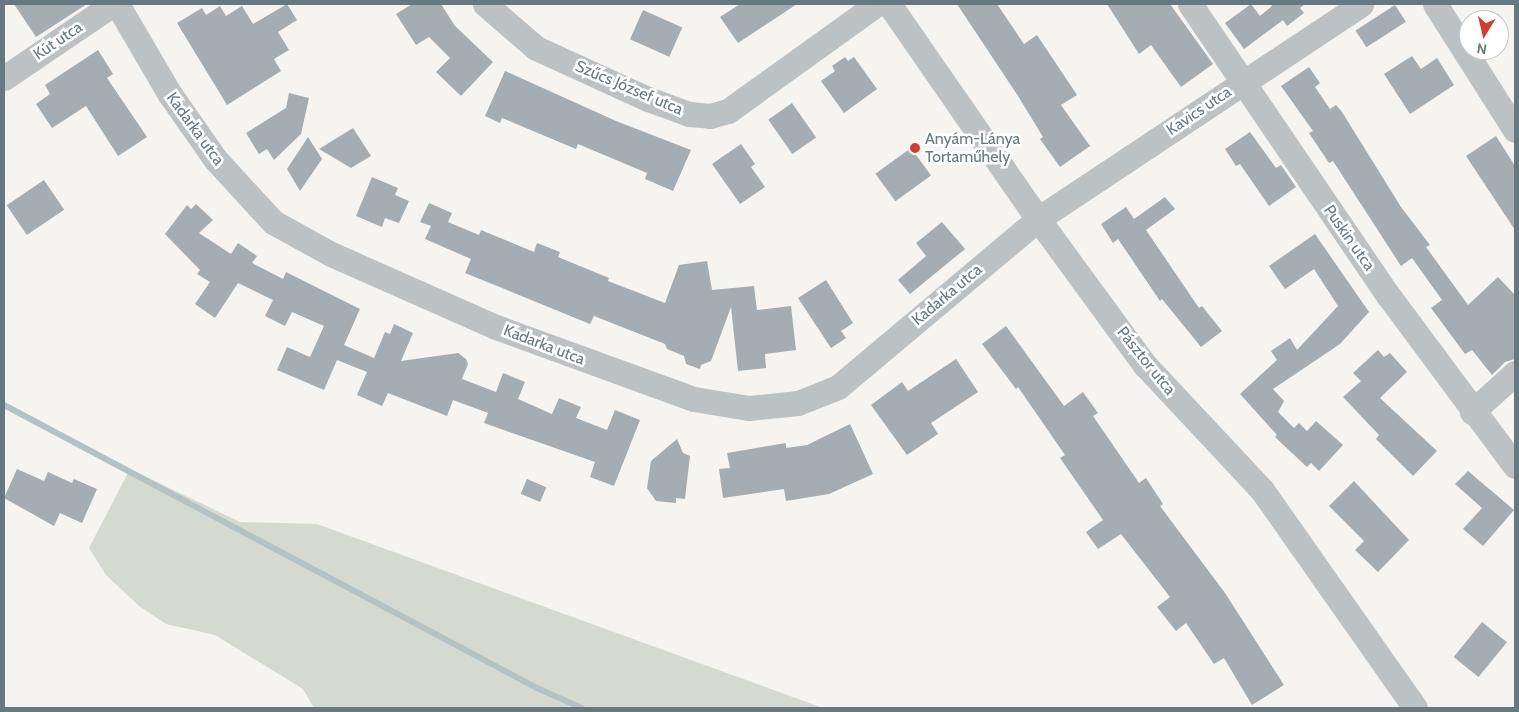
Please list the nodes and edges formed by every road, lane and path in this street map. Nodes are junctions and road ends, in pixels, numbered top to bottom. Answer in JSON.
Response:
{"nodes":[{"id":1,"x":113,"y":4,"type":"edge"},
{"id":2,"x":117,"y":4,"type":"edge"},
{"id":3,"x":485,"y":4,"type":"edge"},
{"id":4,"x":877,"y":4,"type":"edge"},
{"id":5,"x":889,"y":4,"type":"edge"},
{"id":6,"x":1190,"y":4,"type":"edge"},
{"id":7,"x":1361,"y":4,"type":"edge"},
{"id":8,"x":1435,"y":4,"type":"edge"},
{"id":9,"x":4,"y":78,"type":"edge"},
{"id":10,"x":1242,"y":82,"type":"junction"},
{"id":11,"x":1515,"y":130,"type":"edge"},
{"id":12,"x":1038,"y":219,"type":"junction"},
{"id":13,"x":1515,"y":373,"type":"edge"},
{"id":14,"x":1472,"y":412,"type":"junction"},
{"id":15,"x":1515,"y":466,"type":"edge"},
{"id":16,"x":1415,"y":708,"type":"edge"}],
"edges":[{"from":1,"to":9,"type":"street","name":"Kút utca"},
{"from":2,"to":12,"type":"street","name":"Kadarka utca"},
{"from":3,"to":4,"type":"street","name":"Szűcs József utca"},
{"from":5,"to":12,"type":"street","name":"Pásztor utca"},
{"from":6,"to":10,"type":"street","name":"Puskin utca"},
{"from":7,"to":10,"type":"street","name":"Kavics utca"},
{"from":8,"to":11,"type":"street"},
{"from":10,"to":12,"type":"street","name":"Kavics utca"},
{"from":10,"to":14,"type":"street","name":"Puskin utca"},
{"from":12,"to":16,"type":"street","name":"Pásztor utca"},
{"from":13,"to":14,"type":"street"},
{"from":14,"to":15,"type":"street","name":"Puskin utca"}]}
